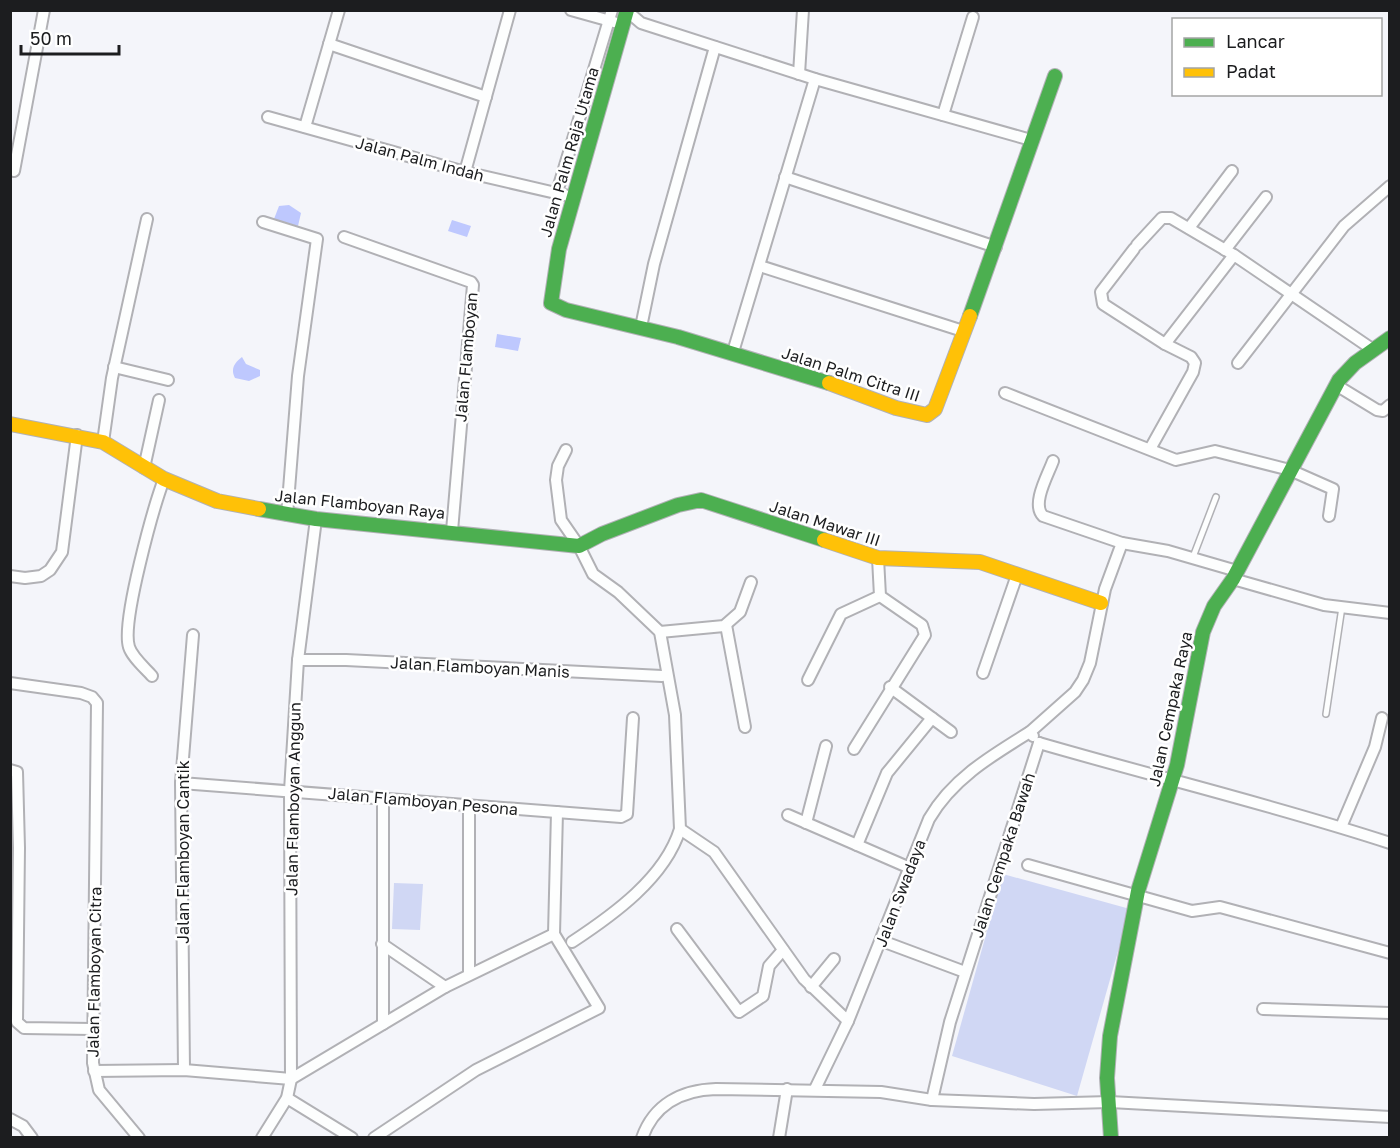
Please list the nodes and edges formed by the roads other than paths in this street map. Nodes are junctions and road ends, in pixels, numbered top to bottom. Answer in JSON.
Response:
{"nodes":[{"id":1,"x":44,"y":10,"type":"edge"},
{"id":2,"x":339,"y":10,"type":"edge"},
{"id":3,"x":510,"y":10,"type":"edge"},
{"id":4,"x":571,"y":10,"type":"edge"},
{"id":5,"x":803,"y":10,"type":"edge"},
{"id":6,"x":621,"y":15,"type":"edge"},
{"id":7,"x":973,"y":17,"type":"dead end"},
{"id":8,"x":329,"y":44,"type":"junction"},
{"id":9,"x":715,"y":47,"type":"junction"},
{"id":10,"x":799,"y":74,"type":"junction"},
{"id":11,"x":1054,"y":76,"type":"dead end"},
{"id":12,"x":815,"y":79,"type":"junction"},
{"id":13,"x":486,"y":97,"type":"junction"},
{"id":14,"x":943,"y":115,"type":"junction"},
{"id":15,"x":268,"y":117,"type":"dead end"},
{"id":16,"x":305,"y":127,"type":"junction"},
{"id":17,"x":1031,"y":140,"type":"junction"},
{"id":18,"x":14,"y":171,"type":"dead end"},
{"id":19,"x":1232,"y":171,"type":"dead end"},
{"id":20,"x":465,"y":172,"type":"junction"},
{"id":21,"x":785,"y":177,"type":"junction"},
{"id":22,"x":1389,"y":186,"type":"edge"},
{"id":23,"x":557,"y":192,"type":"junction"},
{"id":24,"x":573,"y":197,"type":"junction"},
{"id":25,"x":1266,"y":197,"type":"dead end"},
{"id":26,"x":147,"y":219,"type":"dead end"},
{"id":27,"x":263,"y":222,"type":"dead end"},
{"id":28,"x":1189,"y":228,"type":"junction"},
{"id":29,"x":345,"y":237,"type":"dead end"},
{"id":30,"x":996,"y":247,"type":"junction"},
{"id":31,"x":1229,"y":253,"type":"junction"},
{"id":32,"x":760,"y":266,"type":"junction"},
{"id":33,"x":1291,"y":293,"type":"junction"},
{"id":34,"x":551,"y":303,"type":"joint"},
{"id":35,"x":641,"y":327,"type":"junction"},
{"id":36,"x":963,"y":331,"type":"junction"},
{"id":37,"x":1389,"y":338,"type":"edge"},
{"id":38,"x":1165,"y":344,"type":"junction"},
{"id":39,"x":1372,"y":349,"type":"junction"},
{"id":40,"x":733,"y":352,"type":"junction"},
{"id":41,"x":1238,"y":363,"type":"dead end"},
{"id":42,"x":114,"y":367,"type":"junction"},
{"id":43,"x":168,"y":380,"type":"dead end"},
{"id":44,"x":1336,"y":385,"type":"junction"},
{"id":45,"x":1005,"y":393,"type":"dead end"},
{"id":46,"x":159,"y":400,"type":"dead end"},
{"id":47,"x":1389,"y":405,"type":"edge"},
{"id":48,"x":10,"y":424,"type":"edge"},
{"id":49,"x":77,"y":435,"type":"junction"},
{"id":50,"x":103,"y":442,"type":"junction"},
{"id":51,"x":1150,"y":449,"type":"junction"},
{"id":52,"x":566,"y":450,"type":"dead end"},
{"id":53,"x":1053,"y":460,"type":"dead end"},
{"id":54,"x":144,"y":468,"type":"junction"},
{"id":55,"x":1290,"y":470,"type":"junction"},
{"id":56,"x":164,"y":479,"type":"junction"},
{"id":57,"x":1216,"y":497,"type":"dead end"},
{"id":58,"x":288,"y":515,"type":"junction"},
{"id":59,"x":1329,"y":516,"type":"dead end"},
{"id":60,"x":316,"y":519,"type":"junction"},
{"id":61,"x":452,"y":531,"type":"junction"},
{"id":62,"x":1122,"y":543,"type":"junction"},
{"id":63,"x":579,"y":546,"type":"junction"},
{"id":64,"x":1193,"y":557,"type":"junction"},
{"id":65,"x":878,"y":558,"type":"junction"},
{"id":66,"x":1017,"y":575,"type":"junction"},
{"id":67,"x":1235,"y":575,"type":"junction"},
{"id":68,"x":10,"y":576,"type":"edge"},
{"id":69,"x":751,"y":582,"type":"dead end"},
{"id":70,"x":880,"y":596,"type":"junction"},
{"id":71,"x":1101,"y":603,"type":"junction"},
{"id":72,"x":1342,"y":607,"type":"junction"},
{"id":73,"x":1389,"y":613,"type":"edge"},
{"id":74,"x":726,"y":625,"type":"junction"},
{"id":75,"x":660,"y":632,"type":"junction"},
{"id":76,"x":193,"y":635,"type":"dead end"},
{"id":77,"x":297,"y":660,"type":"junction"},
{"id":78,"x":983,"y":673,"type":"dead end"},
{"id":79,"x":152,"y":676,"type":"dead end"},
{"id":80,"x":662,"y":676,"type":"dead end"},
{"id":81,"x":808,"y":680,"type":"dead end"},
{"id":82,"x":10,"y":684,"type":"edge"},
{"id":83,"x":890,"y":687,"type":"junction"},
{"id":84,"x":1326,"y":714,"type":"dead end"},
{"id":85,"x":633,"y":718,"type":"dead end"},
{"id":86,"x":932,"y":718,"type":"junction"},
{"id":87,"x":1382,"y":718,"type":"dead end"},
{"id":88,"x":745,"y":727,"type":"dead end"},
{"id":89,"x":951,"y":732,"type":"dead end"},
{"id":90,"x":1030,"y":732,"type":"junction"},
{"id":91,"x":1040,"y":743,"type":"junction"},
{"id":92,"x":826,"y":746,"type":"dead end"},
{"id":93,"x":854,"y":749,"type":"dead end"},
{"id":94,"x":10,"y":770,"type":"edge"},
{"id":95,"x":1172,"y":782,"type":"junction"},
{"id":96,"x":181,"y":783,"type":"junction"},
{"id":97,"x":290,"y":791,"type":"junction"},
{"id":98,"x":383,"y":798,"type":"junction"},
{"id":99,"x":469,"y":805,"type":"junction"},
{"id":100,"x":557,"y":812,"type":"junction"},
{"id":101,"x":788,"y":815,"type":"dead end"},
{"id":102,"x":806,"y":823,"type":"junction"},
{"id":103,"x":1341,"y":827,"type":"junction"},
{"id":104,"x":680,"y":829,"type":"junction"},
{"id":105,"x":1389,"y":843,"type":"edge"},
{"id":106,"x":857,"y":845,"type":"junction"},
{"id":107,"x":15,"y":848,"type":"edge"},
{"id":108,"x":1028,"y":865,"type":"dead end"},
{"id":109,"x":910,"y":868,"type":"junction"},
{"id":110,"x":1137,"y":897,"type":"junction"},
{"id":111,"x":677,"y":929,"type":"dead end"},
{"id":112,"x":554,"y":934,"type":"junction"},
{"id":113,"x":882,"y":941,"type":"junction"},
{"id":114,"x":572,"y":942,"type":"dead end"},
{"id":115,"x":382,"y":944,"type":"junction"},
{"id":116,"x":783,"y":950,"type":"junction"},
{"id":117,"x":1389,"y":953,"type":"edge"},
{"id":118,"x":834,"y":959,"type":"dead end"},
{"id":119,"x":965,"y":972,"type":"junction"},
{"id":120,"x":469,"y":974,"type":"junction"},
{"id":121,"x":445,"y":987,"type":"junction"},
{"id":122,"x":812,"y":987,"type":"junction"},
{"id":123,"x":1263,"y":1009,"type":"dead end"},
{"id":124,"x":1389,"y":1013,"type":"edge"},
{"id":125,"x":848,"y":1021,"type":"junction"},
{"id":126,"x":383,"y":1024,"type":"junction"},
{"id":127,"x":92,"y":1029,"type":"junction"},
{"id":128,"x":184,"y":1070,"type":"junction"},
{"id":129,"x":94,"y":1071,"type":"junction"},
{"id":130,"x":291,"y":1079,"type":"junction"},
{"id":131,"x":787,"y":1089,"type":"junction"},
{"id":132,"x":815,"y":1089,"type":"junction"},
{"id":133,"x":287,"y":1098,"type":"junction"},
{"id":134,"x":932,"y":1100,"type":"junction"},
{"id":135,"x":1110,"y":1102,"type":"junction"},
{"id":136,"x":1389,"y":1117,"type":"edge"},
{"id":137,"x":10,"y":1119,"type":"edge"},
{"id":138,"x":32,"y":1137,"type":"edge"},
{"id":139,"x":139,"y":1137,"type":"edge"},
{"id":140,"x":262,"y":1137,"type":"edge"},
{"id":141,"x":352,"y":1137,"type":"edge"},
{"id":142,"x":374,"y":1137,"type":"edge"},
{"id":143,"x":642,"y":1137,"type":"edge"},
{"id":144,"x":779,"y":1137,"type":"edge"},
{"id":145,"x":1111,"y":1137,"type":"edge"}],
"edges":[{"from":1,"to":18,"type":"street"},
{"from":2,"to":8,"type":"street"},
{"from":3,"to":13,"type":"street"},
{"from":4,"to":6,"type":"street"},
{"from":5,"to":10,"type":"street"},
{"from":6,"to":9,"type":"street"},
{"from":6,"to":23,"type":"street","name":"Jalan Palm Raja Utama"},
{"from":6,"to":24,"type":"street","name":"Jalan Palm Raja Utama"},
{"from":7,"to":14,"type":"street"},
{"from":8,"to":13,"type":"street"},
{"from":8,"to":16,"type":"street"},
{"from":9,"to":10,"type":"street"},
{"from":9,"to":35,"type":"street"},
{"from":10,"to":12,"type":"street"},
{"from":11,"to":17,"type":"street","name":"Jalan Palm Citra III"},
{"from":12,"to":14,"type":"street"},
{"from":12,"to":21,"type":"street"},
{"from":13,"to":20,"type":"street"},
{"from":14,"to":17,"type":"street"},
{"from":15,"to":16,"type":"street","name":"Jalan Palm Indah"},
{"from":16,"to":20,"type":"street","name":"Jalan Palm Indah"},
{"from":17,"to":30,"type":"street","name":"Jalan Palm Citra III"},
{"from":19,"to":28,"type":"street"},
{"from":20,"to":23,"type":"street","name":"Jalan Palm Indah"},
{"from":21,"to":30,"type":"street"},
{"from":21,"to":32,"type":"street"},
{"from":22,"to":33,"type":"street"},
{"from":23,"to":24,"type":"street","name":"Jalan Palm Indah"},
{"from":24,"to":34,"type":"street","name":"Jalan Palm Raja Utama"},
{"from":25,"to":31,"type":"street"},
{"from":26,"to":42,"type":"street"},
{"from":27,"to":58,"type":"street"},
{"from":28,"to":31,"type":"street"},
{"from":28,"to":38,"type":"street"},
{"from":29,"to":61,"type":"street","name":"Jalan Flamboyan"},
{"from":30,"to":36,"type":"street","name":"Jalan Palm Citra III"},
{"from":31,"to":33,"type":"street"},
{"from":31,"to":38,"type":"street"},
{"from":32,"to":36,"type":"street"},
{"from":32,"to":40,"type":"street"},
{"from":33,"to":39,"type":"street"},
{"from":33,"to":41,"type":"street"},
{"from":34,"to":35,"type":"street","name":"Jalan Palm Citra III"},
{"from":35,"to":40,"type":"street","name":"Jalan Palm Citra III"},
{"from":36,"to":40,"type":"street","name":"Jalan Palm Citra III"},
{"from":37,"to":39,"type":"street","name":"Jalan Cempaka Raya"},
{"from":38,"to":51,"type":"street"},
{"from":39,"to":44,"type":"street","name":"Jalan Cempaka Raya"},
{"from":42,"to":43,"type":"street"},
{"from":42,"to":50,"type":"street"},
{"from":44,"to":47,"type":"street"},
{"from":44,"to":55,"type":"street","name":"Jalan Cempaka Raya"},
{"from":45,"to":51,"type":"street"},
{"from":46,"to":54,"type":"street"},
{"from":48,"to":49,"type":"street","name":"Jalan Flamboyan Raya"},
{"from":49,"to":50,"type":"street","name":"Jalan Flamboyan Raya"},
{"from":49,"to":68,"type":"street"},
{"from":50,"to":54,"type":"street","name":"Jalan Flamboyan Raya"},
{"from":51,"to":55,"type":"street"},
{"from":52,"to":63,"type":"street"},
{"from":53,"to":62,"type":"street"},
{"from":54,"to":56,"type":"street","name":"Jalan Flamboyan Raya"},
{"from":55,"to":59,"type":"street"},
{"from":55,"to":67,"type":"street","name":"Jalan Cempaka Raya"},
{"from":56,"to":58,"type":"street","name":"Jalan Flamboyan Raya"},
{"from":56,"to":79,"type":"street"},
{"from":57,"to":64,"type":"lane"},
{"from":58,"to":60,"type":"street","name":"Jalan Flamboyan Raya"},
{"from":60,"to":61,"type":"street","name":"Jalan Flamboyan Raya"},
{"from":60,"to":77,"type":"street","name":"Jalan Flamboyan Anggun"},
{"from":61,"to":63,"type":"street","name":"Jalan Flamboyan Raya"},
{"from":62,"to":64,"type":"street"},
{"from":62,"to":71,"type":"street","name":"Jalan Swadaya"},
{"from":63,"to":65,"type":"street","name":"Jalan Mawar III"},
{"from":63,"to":75,"type":"street"},
{"from":64,"to":67,"type":"street"},
{"from":65,"to":66,"type":"street","name":"Jalan Mawar III"},
{"from":65,"to":70,"type":"street"},
{"from":66,"to":71,"type":"street","name":"Jalan Mawar III"},
{"from":66,"to":78,"type":"street"},
{"from":67,"to":72,"type":"street"},
{"from":67,"to":95,"type":"street","name":"Jalan Cempaka Raya"},
{"from":69,"to":74,"type":"street"},
{"from":70,"to":81,"type":"street"},
{"from":70,"to":83,"type":"street"},
{"from":71,"to":90,"type":"street","name":"Jalan Swadaya"},
{"from":72,"to":73,"type":"street"},
{"from":72,"to":84,"type":"lane"},
{"from":74,"to":75,"type":"street"},
{"from":74,"to":88,"type":"street"},
{"from":75,"to":104,"type":"street"},
{"from":76,"to":96,"type":"street","name":"Jalan Flamboyan Cantik"},
{"from":77,"to":80,"type":"street","name":"Jalan Flamboyan Manis"},
{"from":77,"to":97,"type":"street","name":"Jalan Flamboyan Anggun"},
{"from":82,"to":127,"type":"street","name":"Jalan Flamboyan Citra"},
{"from":83,"to":86,"type":"street"},
{"from":83,"to":93,"type":"street"},
{"from":85,"to":100,"type":"street","name":"Jalan Flamboyan Pesona"},
{"from":86,"to":89,"type":"street"},
{"from":86,"to":106,"type":"street"},
{"from":87,"to":103,"type":"street"},
{"from":90,"to":91,"type":"street"},
{"from":90,"to":109,"type":"street","name":"Jalan Swadaya"},
{"from":91,"to":95,"type":"street"},
{"from":91,"to":119,"type":"street","name":"Jalan Cempaka Bawah"},
{"from":92,"to":102,"type":"street"},
{"from":94,"to":107,"type":"street"},
{"from":95,"to":103,"type":"street"},
{"from":95,"to":110,"type":"street","name":"Jalan Cempaka Raya"},
{"from":96,"to":97,"type":"street","name":"Jalan Flamboyan Pesona"},
{"from":96,"to":128,"type":"street","name":"Jalan Flamboyan Cantik"},
{"from":97,"to":98,"type":"street","name":"Jalan Flamboyan Pesona"},
{"from":97,"to":130,"type":"street","name":"Jalan Flamboyan Anggun"},
{"from":98,"to":99,"type":"street","name":"Jalan Flamboyan Pesona"},
{"from":98,"to":115,"type":"street"},
{"from":99,"to":100,"type":"street","name":"Jalan Flamboyan Pesona"},
{"from":99,"to":120,"type":"street"},
{"from":100,"to":112,"type":"street"},
{"from":101,"to":102,"type":"street"},
{"from":102,"to":106,"type":"street"},
{"from":103,"to":105,"type":"street"},
{"from":104,"to":114,"type":"street"},
{"from":104,"to":116,"type":"street"},
{"from":106,"to":109,"type":"street"},
{"from":107,"to":127,"type":"street"},
{"from":108,"to":110,"type":"street"},
{"from":109,"to":113,"type":"street","name":"Jalan Swadaya"},
{"from":110,"to":117,"type":"street"},
{"from":110,"to":135,"type":"street","name":"Jalan Cempaka Raya"},
{"from":111,"to":116,"type":"street"},
{"from":112,"to":120,"type":"street"},
{"from":112,"to":142,"type":"street"},
{"from":113,"to":119,"type":"street"},
{"from":113,"to":125,"type":"street","name":"Jalan Swadaya"},
{"from":115,"to":121,"type":"street"},
{"from":115,"to":126,"type":"street"},
{"from":116,"to":122,"type":"street"},
{"from":118,"to":122,"type":"street"},
{"from":119,"to":134,"type":"street","name":"Jalan Cempaka Bawah"},
{"from":120,"to":121,"type":"street"},
{"from":121,"to":126,"type":"street"},
{"from":122,"to":125,"type":"street"},
{"from":123,"to":124,"type":"street"},
{"from":125,"to":132,"type":"street","name":"Jalan Swadaya"},
{"from":126,"to":130,"type":"street"},
{"from":127,"to":129,"type":"street","name":"Jalan Flamboyan Citra"},
{"from":128,"to":129,"type":"street","name":"Jalan Flamboyan Citra"},
{"from":128,"to":130,"type":"street","name":"Jalan Flamboyan Citra"},
{"from":129,"to":139,"type":"street"},
{"from":130,"to":133,"type":"street","name":"Jalan Flamboyan Anggun"},
{"from":131,"to":132,"type":"street"},
{"from":131,"to":143,"type":"street"},
{"from":131,"to":144,"type":"street"},
{"from":132,"to":134,"type":"street"},
{"from":133,"to":140,"type":"street"},
{"from":133,"to":141,"type":"street"},
{"from":134,"to":135,"type":"street"},
{"from":135,"to":136,"type":"street"},
{"from":135,"to":145,"type":"street","name":"Jalan Cempaka Raya"},
{"from":137,"to":138,"type":"street"}]}
